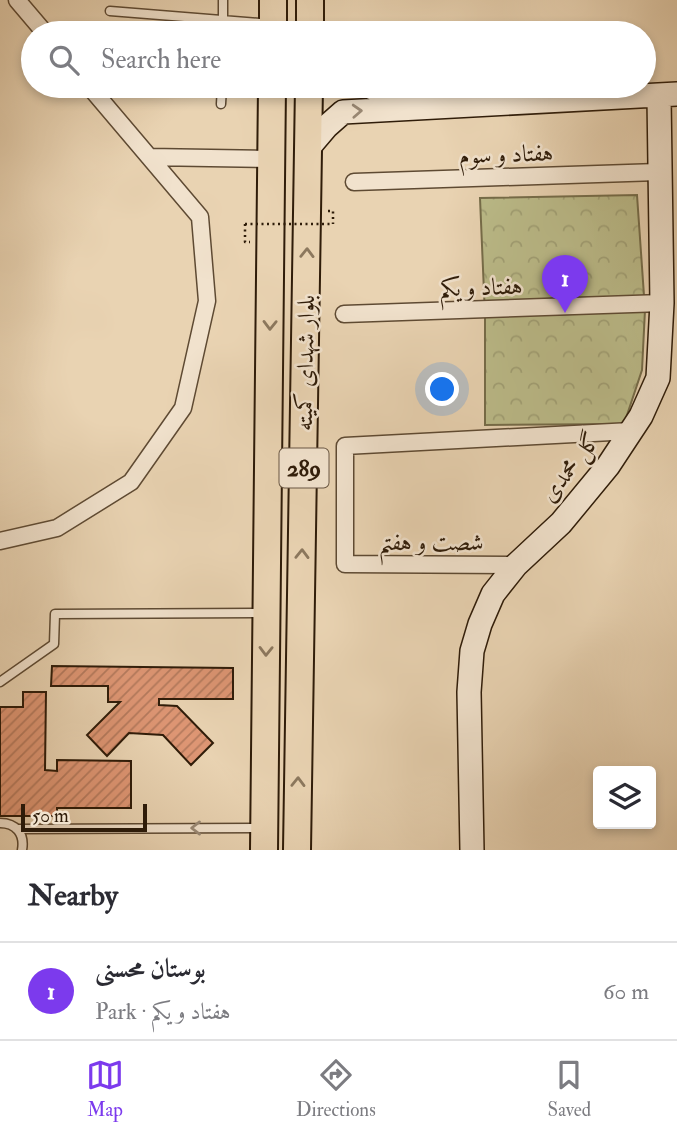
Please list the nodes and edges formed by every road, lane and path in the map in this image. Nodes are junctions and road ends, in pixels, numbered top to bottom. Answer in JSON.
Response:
{"nodes":[{"id":1,"x":17,"y":0,"type":"edge"},
{"id":2,"x":223,"y":0,"type":"edge"},
{"id":3,"x":310,"y":0,"type":"edge"},
{"id":4,"x":110,"y":11,"type":"dead end"},
{"id":5,"x":273,"y":19,"type":"edge"},
{"id":6,"x":35,"y":21,"type":"edge"},
{"id":7,"x":223,"y":21,"type":"junction"},
{"id":8,"x":310,"y":21,"type":"edge"},
{"id":9,"x":668,"y":95,"type":"edge"},
{"id":10,"x":99,"y":98,"type":"edge"},
{"id":11,"x":221,"y":98,"type":"edge"},
{"id":12,"x":272,"y":98,"type":"edge"},
{"id":13,"x":309,"y":98,"type":"edge"},
{"id":14,"x":398,"y":98,"type":"edge"},
{"id":15,"x":606,"y":98,"type":"edge"},
{"id":16,"x":221,"y":104,"type":"dead end"},
{"id":17,"x":420,"y":107,"type":"junction"},
{"id":18,"x":309,"y":147,"type":"junction"},
{"id":19,"x":149,"y":157,"type":"junction"},
{"id":20,"x":271,"y":159,"type":"junction"},
{"id":21,"x":659,"y":172,"type":"junction"},
{"id":22,"x":354,"y":182,"type":"dead end"},
{"id":23,"x":333,"y":211,"type":"dead end"},
{"id":24,"x":245,"y":242,"type":"dead end"},
{"id":25,"x":662,"y":303,"type":"junction"},
{"id":26,"x":344,"y":314,"type":"dead end"},
{"id":27,"x":631,"y":431,"type":"junction"},
{"id":28,"x":0,"y":541,"type":"edge"},
{"id":29,"x":516,"y":565,"type":"junction"},
{"id":30,"x":267,"y":612,"type":"junction"},
{"id":31,"x":0,"y":682,"type":"edge"},
{"id":32,"x":0,"y":822,"type":"edge"},
{"id":33,"x":18,"y":829,"type":"junction"},
{"id":34,"x":264,"y":839,"type":"edge"},
{"id":35,"x":22,"y":850,"type":"edge"},
{"id":36,"x":297,"y":850,"type":"edge"},
{"id":37,"x":472,"y":850,"type":"edge"}],
"edges":[{"from":1,"to":6,"type":"street"},
{"from":2,"to":7,"type":"lane"},
{"from":3,"to":8,"type":"main road"},
{"from":4,"to":7,"type":"lane"},
{"from":5,"to":7,"type":"lane"},
{"from":9,"to":21,"type":"street","name":"گل محمدی"},
{"from":10,"to":19,"type":"street"},
{"from":11,"to":16,"type":"lane"},
{"from":12,"to":20,"type":"main road","name":"بلوار شهدای کمیته","number":"289"},
{"from":13,"to":18,"type":"main road","name":"بلوار شهدای کمیته","number":"289"},
{"from":14,"to":17,"type":"street"},
{"from":15,"to":17,"type":"street"},
{"from":18,"to":17,"type":"street","one_way":true},
{"from":36,"to":18,"type":"main road","name":"بلوار شهدای کمیته","number":"289","one_way":true},
{"from":19,"to":20,"type":"street"},
{"from":19,"to":28,"type":"street"},
{"from":20,"to":30,"type":"main road","name":"بلوار شهدای کمیته","number":"289","one_way":true},
{"from":21,"to":22,"type":"street","name":"هفتاد و سوم"},
{"from":21,"to":25,"type":"street","name":"گل محمدی"},
{"from":23,"to":24,"type":"path","bridge":true},
{"from":25,"to":26,"type":"street","name":"هفتاد و یکم"},
{"from":25,"to":27,"type":"street","name":"گل محمدی"},
{"from":27,"to":29,"type":"street","name":"گل محمدی"},
{"from":27,"to":29,"type":"street","name":"شصت و هفتم"},
{"from":29,"to":37,"type":"street","name":"گل محمدی"},
{"from":30,"to":31,"type":"lane"},
{"from":30,"to":34,"type":"main road","name":"بلوار شهدای کمیته","number":"289","one_way":true},
{"from":32,"to":33,"type":"lane"},
{"from":34,"to":33,"type":"lane","one_way":true},
{"from":33,"to":35,"type":"lane"}]}
